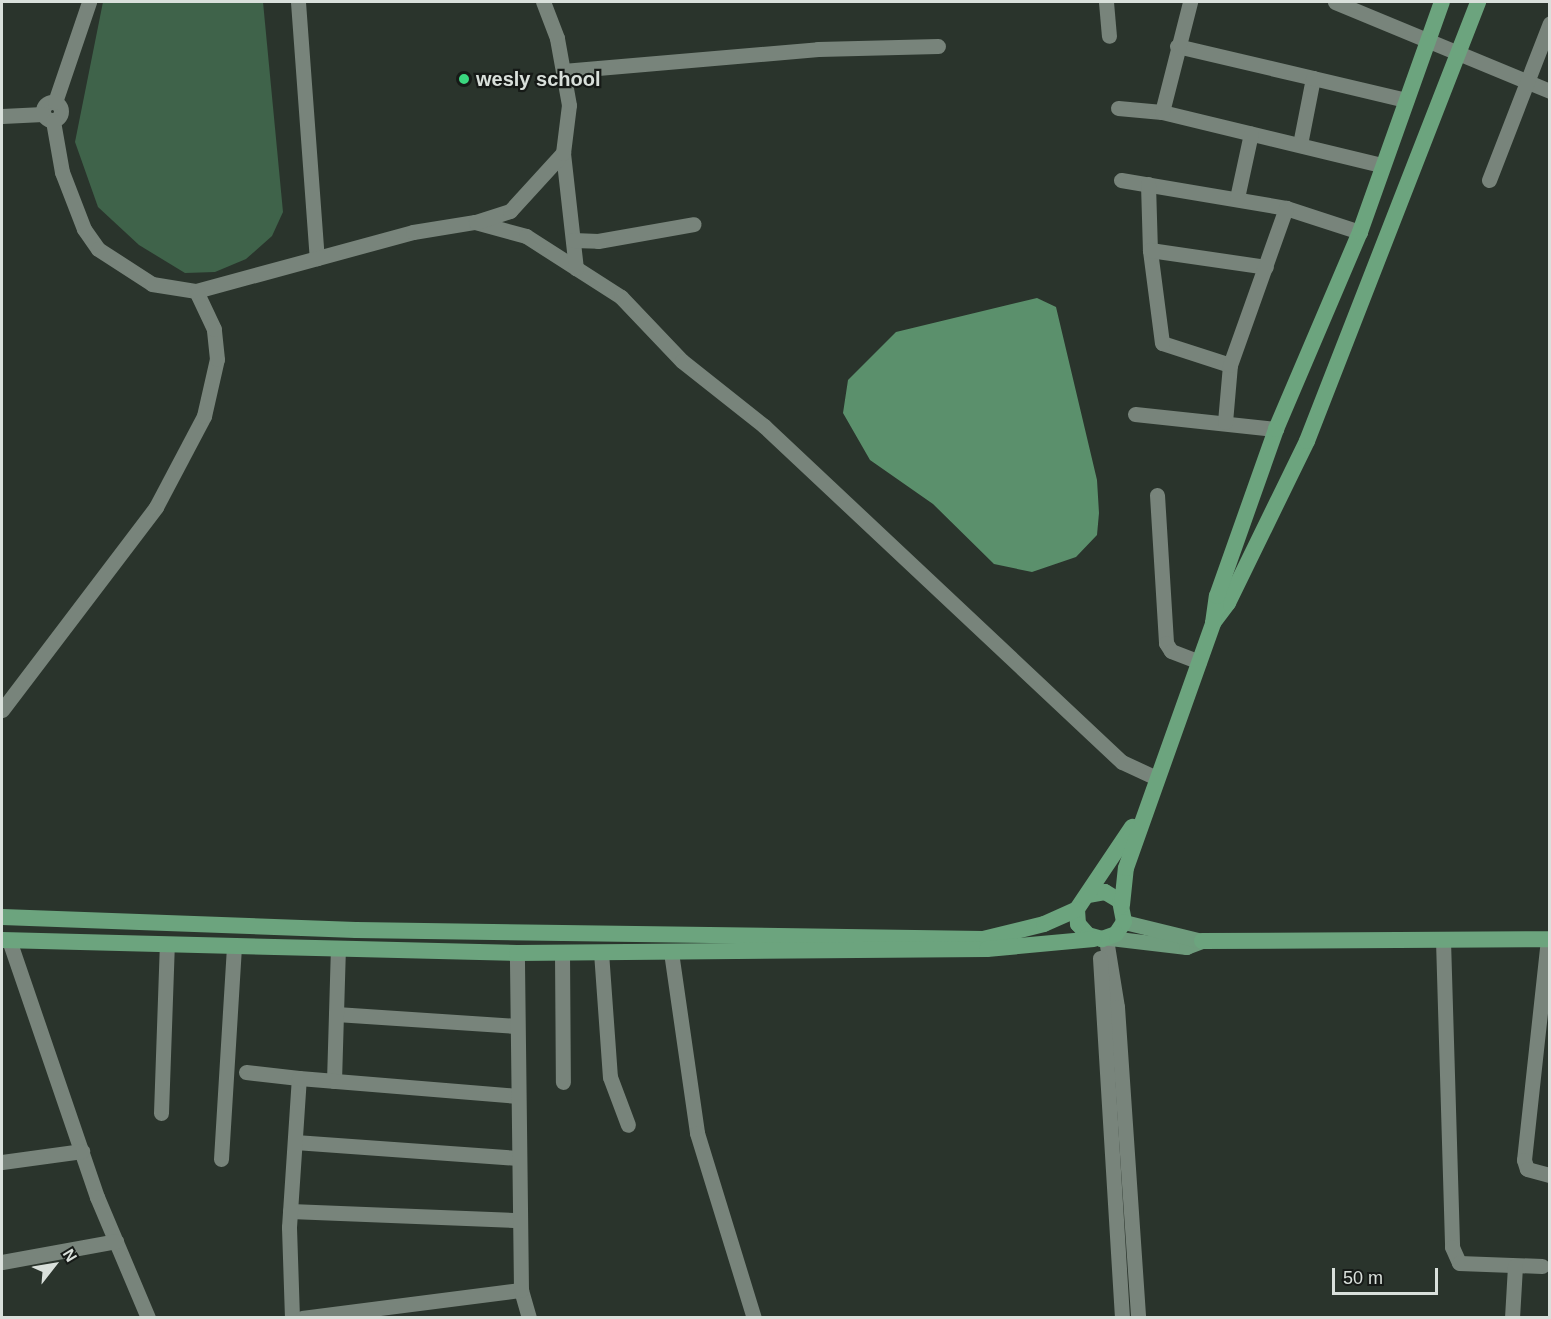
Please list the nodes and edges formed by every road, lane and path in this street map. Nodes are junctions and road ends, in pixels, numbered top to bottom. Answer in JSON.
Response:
{"nodes":[{"id":1,"x":89,"y":2,"type":"edge"},
{"id":2,"x":298,"y":2,"type":"edge"},
{"id":3,"x":543,"y":2,"type":"edge"},
{"id":4,"x":1106,"y":2,"type":"edge"},
{"id":5,"x":1190,"y":2,"type":"edge"},
{"id":6,"x":1335,"y":2,"type":"edge"},
{"id":7,"x":1442,"y":2,"type":"edge"},
{"id":8,"x":1478,"y":2,"type":"edge"},
{"id":9,"x":1360,"y":6,"type":"edge"},
{"id":10,"x":1550,"y":23,"type":"edge"},
{"id":11,"x":1109,"y":36,"type":"dead end"},
{"id":12,"x":1427,"y":39,"type":"junction"},
{"id":13,"x":938,"y":46,"type":"dead end"},
{"id":14,"x":1177,"y":46,"type":"junction"},
{"id":15,"x":1458,"y":51,"type":"junction"},
{"id":16,"x":563,"y":71,"type":"junction"},
{"id":17,"x":1313,"y":78,"type":"junction"},
{"id":18,"x":1526,"y":82,"type":"junction"},
{"id":19,"x":1550,"y":91,"type":"edge"},
{"id":20,"x":1406,"y":100,"type":"junction"},
{"id":21,"x":1119,"y":108,"type":"dead end"},
{"id":22,"x":1162,"y":112,"type":"junction"},
{"id":23,"x":2,"y":116,"type":"edge"},
{"id":24,"x":48,"y":118,"type":"junction"},
{"id":25,"x":1251,"y":133,"type":"junction"},
{"id":26,"x":1300,"y":144,"type":"junction"},
{"id":27,"x":563,"y":153,"type":"junction"},
{"id":28,"x":1381,"y":165,"type":"junction"},
{"id":29,"x":1121,"y":180,"type":"dead end"},
{"id":30,"x":1489,"y":180,"type":"dead end"},
{"id":31,"x":1148,"y":184,"type":"junction"},
{"id":32,"x":1237,"y":198,"type":"junction"},
{"id":33,"x":1286,"y":208,"type":"junction"},
{"id":34,"x":476,"y":222,"type":"junction"},
{"id":35,"x":694,"y":224,"type":"dead end"},
{"id":36,"x":1360,"y":232,"type":"junction"},
{"id":37,"x":573,"y":240,"type":"junction"},
{"id":38,"x":1150,"y":250,"type":"junction"},
{"id":39,"x":317,"y":258,"type":"junction"},
{"id":40,"x":1266,"y":267,"type":"junction"},
{"id":41,"x":576,"y":268,"type":"junction"},
{"id":42,"x":196,"y":291,"type":"junction"},
{"id":43,"x":1230,"y":365,"type":"junction"},
{"id":44,"x":1135,"y":414,"type":"dead end"},
{"id":45,"x":1225,"y":422,"type":"junction"},
{"id":46,"x":1276,"y":429,"type":"junction"},
{"id":47,"x":1157,"y":495,"type":"dead end"},
{"id":48,"x":1213,"y":623,"type":"junction"},
{"id":49,"x":1199,"y":662,"type":"junction"},
{"id":50,"x":2,"y":710,"type":"edge"},
{"id":51,"x":1155,"y":785,"type":"junction"},
{"id":52,"x":1088,"y":896,"type":"junction"},
{"id":53,"x":1077,"y":909,"type":"junction"},
{"id":54,"x":1123,"y":913,"type":"junction"},
{"id":55,"x":2,"y":917,"type":"edge"},
{"id":56,"x":1102,"y":939,"type":"junction"},
{"id":57,"x":1549,"y":939,"type":"edge"},
{"id":58,"x":5,"y":940,"type":"edge"},
{"id":59,"x":1443,"y":940,"type":"junction"},
{"id":60,"x":1202,"y":941,"type":"junction"},
{"id":61,"x":167,"y":944,"type":"junction"},
{"id":62,"x":234,"y":945,"type":"junction"},
{"id":63,"x":338,"y":950,"type":"junction"},
{"id":64,"x":601,"y":952,"type":"junction"},
{"id":65,"x":671,"y":952,"type":"junction"},
{"id":66,"x":517,"y":953,"type":"junction"},
{"id":67,"x":562,"y":953,"type":"junction"},
{"id":68,"x":336,"y":1014,"type":"junction"},
{"id":69,"x":517,"y":1026,"type":"junction"},
{"id":70,"x":246,"y":1072,"type":"dead end"},
{"id":71,"x":299,"y":1078,"type":"junction"},
{"id":72,"x":334,"y":1081,"type":"junction"},
{"id":73,"x":563,"y":1082,"type":"dead end"},
{"id":74,"x":516,"y":1096,"type":"junction"},
{"id":75,"x":161,"y":1113,"type":"dead end"},
{"id":76,"x":628,"y":1125,"type":"dead end"},
{"id":77,"x":295,"y":1142,"type":"junction"},
{"id":78,"x":82,"y":1151,"type":"junction"},
{"id":79,"x":518,"y":1158,"type":"junction"},
{"id":80,"x":221,"y":1159,"type":"dead end"},
{"id":81,"x":2,"y":1162,"type":"edge"},
{"id":82,"x":1550,"y":1175,"type":"edge"},
{"id":83,"x":290,"y":1211,"type":"junction"},
{"id":84,"x":519,"y":1220,"type":"junction"},
{"id":85,"x":116,"y":1241,"type":"junction"},
{"id":86,"x":2,"y":1262,"type":"edge"},
{"id":87,"x":1515,"y":1266,"type":"junction"},
{"id":88,"x":1542,"y":1266,"type":"dead end"},
{"id":89,"x":520,"y":1290,"type":"junction"},
{"id":90,"x":328,"y":1316,"type":"edge"},
{"id":91,"x":148,"y":1317,"type":"edge"},
{"id":92,"x":292,"y":1317,"type":"edge"},
{"id":93,"x":302,"y":1317,"type":"edge"},
{"id":94,"x":530,"y":1317,"type":"edge"},
{"id":95,"x":754,"y":1317,"type":"edge"},
{"id":96,"x":1122,"y":1317,"type":"edge"},
{"id":97,"x":1138,"y":1317,"type":"edge"},
{"id":98,"x":1512,"y":1317,"type":"edge"}],
"edges":[{"from":1,"to":24,"type":"street"},
{"from":2,"to":39,"type":"street"},
{"from":3,"to":16,"type":"street"},
{"from":4,"to":11,"type":"street"},
{"from":5,"to":14,"type":"street"},
{"from":6,"to":9,"type":"street"},
{"from":7,"to":12,"type":"highway"},
{"from":8,"to":15,"type":"highway"},
{"from":9,"to":12,"type":"street"},
{"from":10,"to":18,"type":"street"},
{"from":12,"to":15,"type":"street"},
{"from":12,"to":20,"type":"highway"},
{"from":13,"to":16,"type":"street"},
{"from":14,"to":17,"type":"street"},
{"from":14,"to":22,"type":"street"},
{"from":15,"to":18,"type":"street"},
{"from":15,"to":48,"type":"highway"},
{"from":16,"to":27,"type":"street"},
{"from":17,"to":20,"type":"street"},
{"from":17,"to":26,"type":"street"},
{"from":18,"to":19,"type":"street"},
{"from":18,"to":30,"type":"street"},
{"from":20,"to":28,"type":"highway"},
{"from":21,"to":22,"type":"street"},
{"from":22,"to":25,"type":"street"},
{"from":23,"to":24,"type":"street"},
{"from":24,"to":42,"type":"street"},
{"from":25,"to":26,"type":"street"},
{"from":25,"to":32,"type":"street"},
{"from":26,"to":28,"type":"street"},
{"from":27,"to":34,"type":"street"},
{"from":27,"to":37,"type":"street"},
{"from":28,"to":36,"type":"highway"},
{"from":29,"to":31,"type":"street"},
{"from":31,"to":32,"type":"street"},
{"from":31,"to":38,"type":"street"},
{"from":32,"to":33,"type":"street"},
{"from":33,"to":36,"type":"street"},
{"from":33,"to":40,"type":"street"},
{"from":34,"to":39,"type":"street"},
{"from":34,"to":41,"type":"street"},
{"from":35,"to":37,"type":"street"},
{"from":36,"to":46,"type":"highway"},
{"from":37,"to":41,"type":"street"},
{"from":38,"to":40,"type":"street"},
{"from":38,"to":43,"type":"street"},
{"from":39,"to":42,"type":"street"},
{"from":40,"to":43,"type":"street"},
{"from":41,"to":51,"type":"street"},
{"from":42,"to":50,"type":"street"},
{"from":43,"to":45,"type":"street"},
{"from":44,"to":45,"type":"street"},
{"from":45,"to":46,"type":"street"},
{"from":46,"to":48,"type":"highway"},
{"from":47,"to":49,"type":"street"},
{"from":48,"to":49,"type":"highway"},
{"from":49,"to":51,"type":"highway"},
{"from":51,"to":52,"type":"highway"},
{"from":51,"to":54,"type":"highway"},
{"from":52,"to":53,"type":"highway"},
{"from":52,"to":54,"type":"highway"},
{"from":53,"to":55,"type":"highway"},
{"from":53,"to":56,"type":"highway"},
{"from":54,"to":56,"type":"highway"},
{"from":54,"to":60,"type":"main road"},
{"from":56,"to":60,"type":"main road"},
{"from":56,"to":65,"type":"highway"},
{"from":56,"to":96,"type":"street"},
{"from":56,"to":97,"type":"street"},
{"from":57,"to":59,"type":"highway"},
{"from":57,"to":82,"type":"street"},
{"from":58,"to":61,"type":"highway"},
{"from":58,"to":78,"type":"street"},
{"from":59,"to":60,"type":"highway"},
{"from":59,"to":87,"type":"street"},
{"from":61,"to":62,"type":"highway"},
{"from":61,"to":75,"type":"street"},
{"from":62,"to":63,"type":"highway"},
{"from":62,"to":80,"type":"street"},
{"from":63,"to":66,"type":"highway"},
{"from":63,"to":68,"type":"street"},
{"from":64,"to":65,"type":"highway"},
{"from":64,"to":67,"type":"highway"},
{"from":64,"to":76,"type":"street"},
{"from":65,"to":95,"type":"street"},
{"from":66,"to":67,"type":"highway"},
{"from":66,"to":69,"type":"street"},
{"from":67,"to":73,"type":"street"},
{"from":68,"to":69,"type":"street"},
{"from":68,"to":72,"type":"street"},
{"from":69,"to":74,"type":"street"},
{"from":70,"to":71,"type":"street"},
{"from":71,"to":72,"type":"street"},
{"from":71,"to":77,"type":"street"},
{"from":72,"to":74,"type":"street"},
{"from":74,"to":79,"type":"street"},
{"from":77,"to":79,"type":"street"},
{"from":77,"to":83,"type":"street"},
{"from":78,"to":81,"type":"street"},
{"from":78,"to":85,"type":"street"},
{"from":79,"to":84,"type":"street"},
{"from":83,"to":84,"type":"street"},
{"from":83,"to":92,"type":"street"},
{"from":84,"to":89,"type":"street"},
{"from":85,"to":86,"type":"street"},
{"from":85,"to":91,"type":"street"},
{"from":87,"to":88,"type":"street"},
{"from":87,"to":98,"type":"street"},
{"from":89,"to":90,"type":"street"},
{"from":89,"to":94,"type":"street"},
{"from":90,"to":93,"type":"street"}]}
